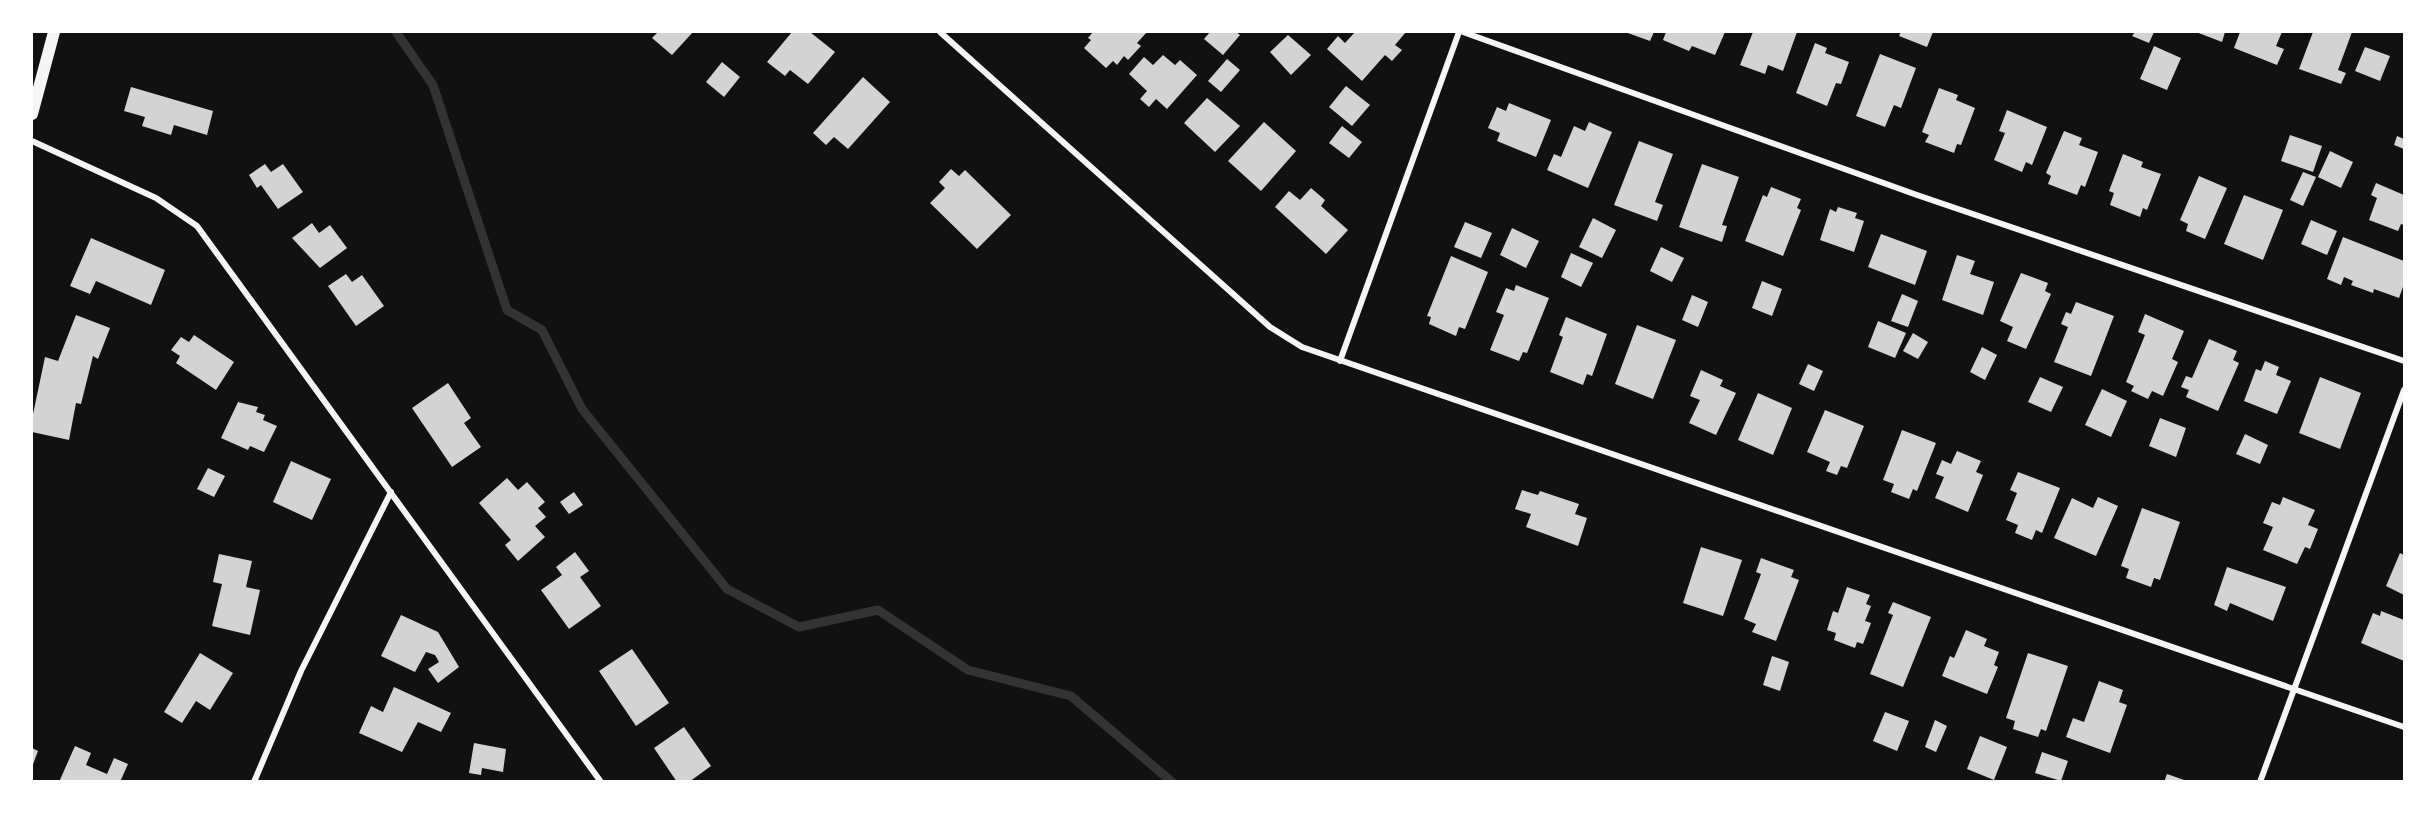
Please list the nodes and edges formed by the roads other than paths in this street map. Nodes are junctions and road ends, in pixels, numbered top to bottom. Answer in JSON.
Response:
{"nodes":[{"id":1,"x":54,"y":32,"type":"edge"},
{"id":2,"x":940,"y":32,"type":"edge"},
{"id":3,"x":1461,"y":32,"type":"edge"},
{"id":4,"x":32,"y":114,"type":"edge"},
{"id":5,"x":32,"y":141,"type":"edge"},
{"id":6,"x":1340,"y":361,"type":"junction"},
{"id":7,"x":2404,"y":361,"type":"edge"},
{"id":8,"x":2404,"y":390,"type":"edge"},
{"id":9,"x":391,"y":492,"type":"junction"},
{"id":10,"x":2295,"y":688,"type":"junction"},
{"id":11,"x":2404,"y":727,"type":"edge"},
{"id":12,"x":254,"y":782,"type":"edge"},
{"id":13,"x":601,"y":782,"type":"edge"},
{"id":14,"x":2260,"y":782,"type":"edge"}],
"edges":[{"from":1,"to":4,"type":"main road"},
{"from":2,"to":6,"type":"street"},
{"from":3,"to":6,"type":"street"},
{"from":3,"to":7,"type":"street"},
{"from":5,"to":9,"type":"street"},
{"from":6,"to":10,"type":"street"},
{"from":8,"to":10,"type":"street"},
{"from":9,"to":12,"type":"street"},
{"from":9,"to":13,"type":"street"},
{"from":10,"to":11,"type":"street"},
{"from":10,"to":14,"type":"street"}]}
